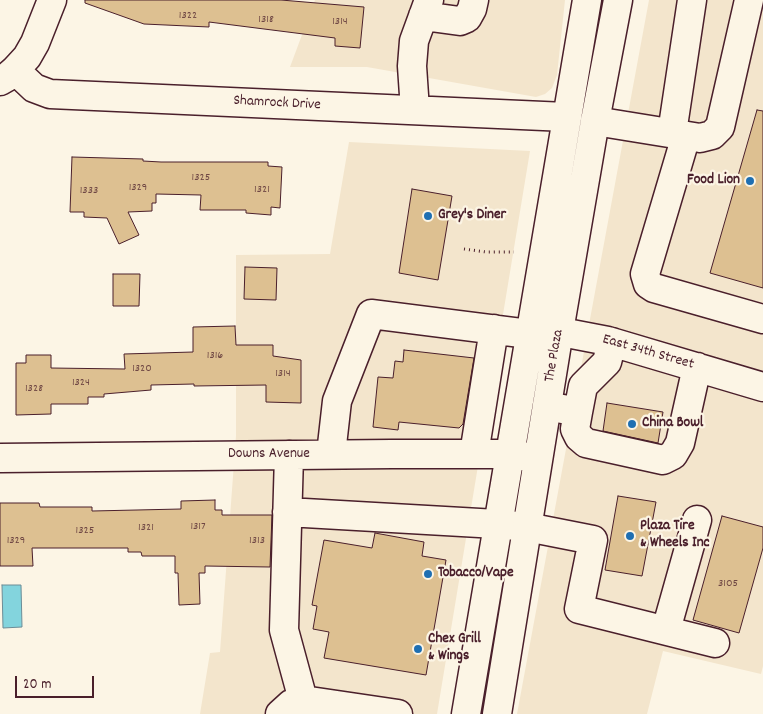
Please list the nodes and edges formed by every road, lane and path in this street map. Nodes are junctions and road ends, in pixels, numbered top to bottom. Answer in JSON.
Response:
{"nodes":[{"id":1,"x":52,"y":0,"type":"edge"},
{"id":2,"x":474,"y":0,"type":"edge"},
{"id":3,"x":587,"y":0,"type":"edge"},
{"id":4,"x":618,"y":0,"type":"edge"},
{"id":5,"x":692,"y":0,"type":"edge"},
{"id":6,"x":750,"y":0,"type":"edge"},
{"id":7,"x":426,"y":8,"type":"edge"},
{"id":8,"x":8,"y":75,"type":"edge"},
{"id":9,"x":415,"y":110,"type":"junction"},
{"id":10,"x":566,"y":117,"type":"junction"},
{"id":11,"x":596,"y":121,"type":"junction"},
{"id":12,"x":679,"y":135,"type":"junction"},
{"id":13,"x":464,"y":249,"type":"dead end"},
{"id":14,"x":514,"y":252,"type":"dead end"},
{"id":15,"x":763,"y":319,"type":"edge"},
{"id":16,"x":494,"y":329,"type":"junction"},
{"id":17,"x":530,"y":330,"type":"junction"},
{"id":18,"x":559,"y":332,"type":"junction"},
{"id":19,"x":612,"y":342,"type":"junction"},
{"id":20,"x":697,"y":367,"type":"junction"},
{"id":21,"x":763,"y":386,"type":"edge"},
{"id":22,"x":546,"y":406,"type":"junction"},
{"id":23,"x":578,"y":412,"type":"junction"},
{"id":24,"x":331,"y":454,"type":"junction"},
{"id":25,"x":474,"y":454,"type":"junction"},
{"id":26,"x":509,"y":454,"type":"junction"},
{"id":27,"x":289,"y":455,"type":"junction"},
{"id":28,"x":0,"y":458,"type":"edge"},
{"id":29,"x":538,"y":458,"type":"junction"},
{"id":30,"x":288,"y":512,"type":"junction"},
{"id":31,"x":697,"y":520,"type":"dead end"},
{"id":32,"x":497,"y":524,"type":"junction"},
{"id":33,"x":527,"y":527,"type":"junction"},
{"id":34,"x":666,"y":630,"type":"junction"},
{"id":35,"x":715,"y":643,"type":"dead end"},
{"id":36,"x":303,"y":700,"type":"junction"},
{"id":37,"x":280,"y":714,"type":"edge"},
{"id":38,"x":398,"y":714,"type":"edge"},
{"id":39,"x":466,"y":714,"type":"edge"},
{"id":40,"x":497,"y":714,"type":"edge"}],
"edges":[{"from":1,"to":8,"type":"main road"},
{"from":2,"to":7,"type":"main road"},
{"from":3,"to":10,"type":"main road","name":"The Plaza"},
{"from":4,"to":11,"type":"main road","name":"The Plaza"},
{"from":5,"to":12,"type":"main road"},
{"from":6,"to":12,"type":"main road"},
{"from":7,"to":9,"type":"main road"},
{"from":8,"to":9,"type":"main road","name":"Shamrock Drive"},
{"from":9,"to":10,"type":"main road","name":"Shamrock Drive"},
{"from":10,"to":17,"type":"main road","name":"The Plaza"},
{"from":11,"to":12,"type":"main road"},
{"from":11,"to":18,"type":"main road","name":"The Plaza"},
{"from":12,"to":15,"type":"main road"},
{"from":13,"to":14,"type":"path"},
{"from":16,"to":17,"type":"main road","name":"East 34th Street"},
{"from":16,"to":24,"type":"main road","name":"East 34th Street"},
{"from":16,"to":25,"type":"main road"},
{"from":17,"to":18,"type":"main road","name":"East 34th Street"},
{"from":17,"to":26,"type":"main road","name":"The Plaza"},
{"from":18,"to":19,"type":"main road","name":"East 34th Street"},
{"from":18,"to":22,"type":"main road","name":"The Plaza"},
{"from":19,"to":20,"type":"main road","name":"East 34th Street"},
{"from":19,"to":23,"type":"main road"},
{"from":20,"to":21,"type":"main road","name":"East 34th Street"},
{"from":20,"to":23,"type":"main road"},
{"from":22,"to":23,"type":"main road"},
{"from":22,"to":29,"type":"main road","name":"The Plaza"},
{"from":24,"to":25,"type":"main road","name":"Downs Avenue"},
{"from":24,"to":27,"type":"main road","name":"Downs Avenue"},
{"from":25,"to":26,"type":"main road","name":"Downs Avenue"},
{"from":26,"to":29,"type":"main road","name":"Downs Avenue"},
{"from":26,"to":32,"type":"main road","name":"The Plaza"},
{"from":27,"to":28,"type":"main road","name":"Downs Avenue"},
{"from":27,"to":30,"type":"main road"},
{"from":29,"to":33,"type":"main road","name":"The Plaza"},
{"from":30,"to":32,"type":"main road"},
{"from":30,"to":36,"type":"main road"},
{"from":31,"to":34,"type":"main road"},
{"from":32,"to":33,"type":"main road"},
{"from":32,"to":39,"type":"main road","name":"The Plaza"},
{"from":33,"to":34,"type":"main road"},
{"from":33,"to":40,"type":"main road","name":"The Plaza"},
{"from":34,"to":35,"type":"main road"},
{"from":36,"to":37,"type":"main road"},
{"from":36,"to":38,"type":"main road"}]}
